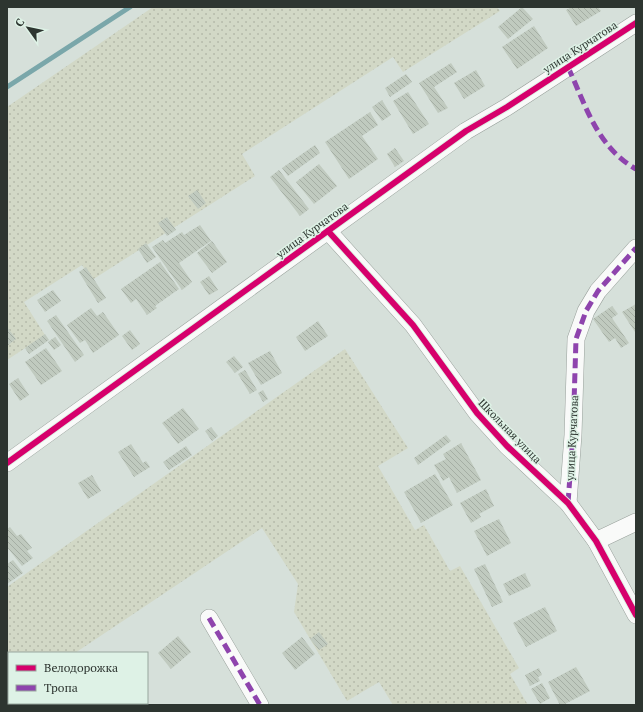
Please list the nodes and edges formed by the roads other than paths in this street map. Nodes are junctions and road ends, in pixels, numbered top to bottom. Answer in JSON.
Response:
{"nodes":[{"id":1,"x":636,"y":22,"type":"edge"},
{"id":2,"x":328,"y":231,"type":"junction"},
{"id":3,"x":636,"y":248,"type":"edge"},
{"id":4,"x":7,"y":463,"type":"edge"},
{"id":5,"x":568,"y":503,"type":"junction"},
{"id":6,"x":636,"y":522,"type":"edge"},
{"id":7,"x":596,"y":541,"type":"junction"},
{"id":8,"x":636,"y":615,"type":"edge"},
{"id":9,"x":210,"y":618,"type":"dead end"},
{"id":10,"x":260,"y":705,"type":"edge"}],
"edges":[{"from":1,"to":2,"type":"street","name":"улица Курчатова"},
{"from":2,"to":4,"type":"street","name":"улица Курчатова"},
{"from":2,"to":5,"type":"street","name":"Школьная улица"},
{"from":3,"to":5,"type":"street","name":"улица Курчатова"},
{"from":5,"to":7,"type":"street","name":"Школьная улица"},
{"from":6,"to":7,"type":"street"},
{"from":7,"to":8,"type":"street","name":"Школьная улица"},
{"from":9,"to":10,"type":"street"}]}
